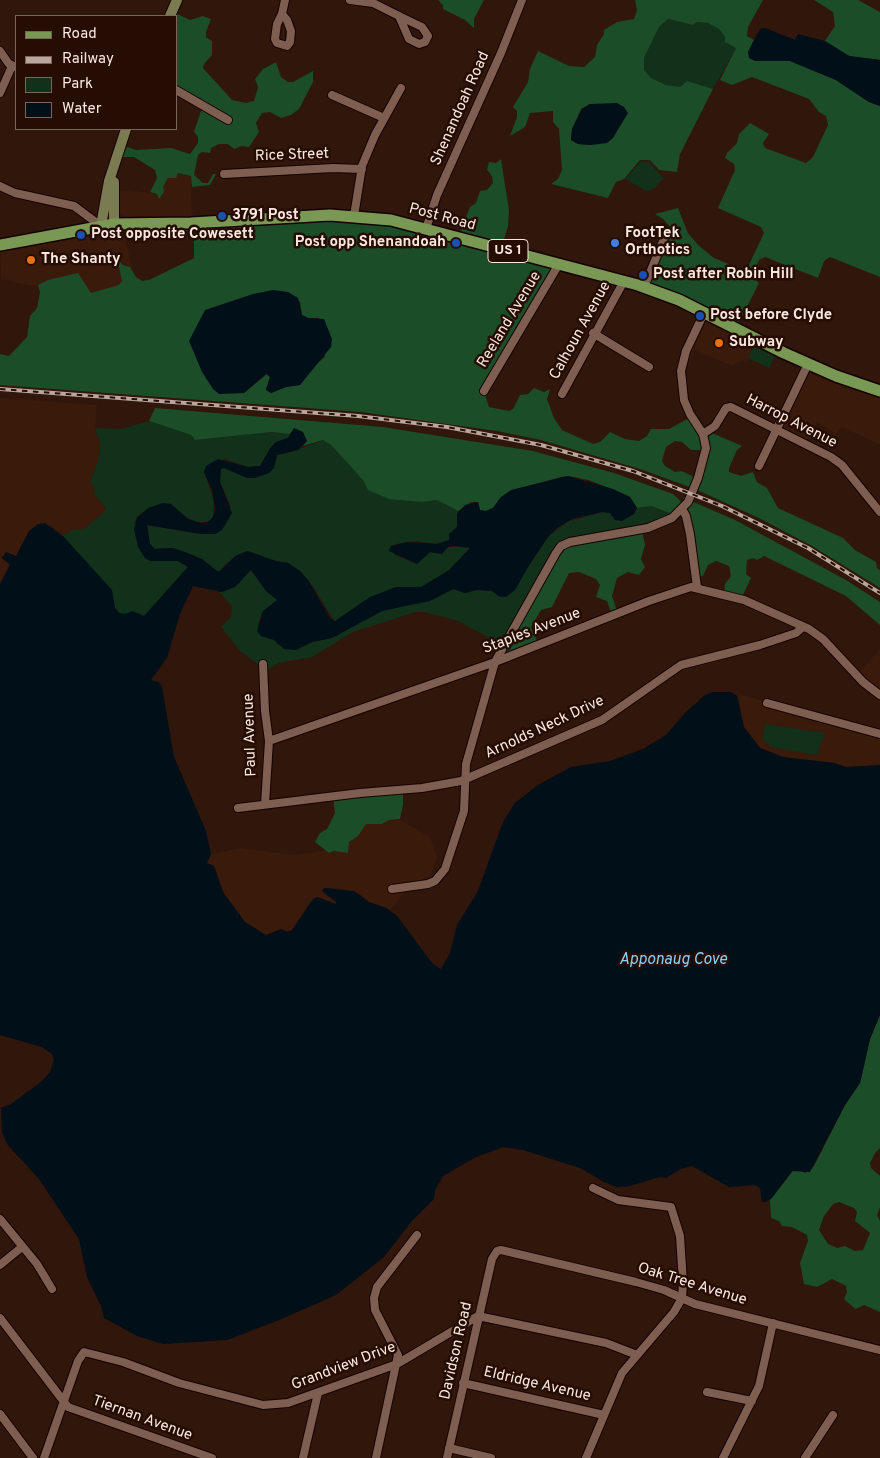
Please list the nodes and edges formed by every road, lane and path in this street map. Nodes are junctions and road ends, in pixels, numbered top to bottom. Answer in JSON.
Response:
{"nodes":[{"id":1,"x":177,"y":0,"type":"edge"},
{"id":2,"x":285,"y":0,"type":"edge"},
{"id":3,"x":350,"y":0,"type":"edge"},
{"id":4,"x":522,"y":0,"type":"edge"},
{"id":5,"x":282,"y":14,"type":"dead end"},
{"id":6,"x":170,"y":15,"type":"edge"},
{"id":7,"x":399,"y":16,"type":"dead end"},
{"id":8,"x":0,"y":51,"type":"edge"},
{"id":9,"x":14,"y":66,"type":"edge"},
{"id":10,"x":402,"y":88,"type":"dead end"},
{"id":11,"x":178,"y":91,"type":"edge"},
{"id":12,"x":0,"y":93,"type":"edge"},
{"id":13,"x":332,"y":95,"type":"dead end"},
{"id":14,"x":384,"y":118,"type":"junction"},
{"id":15,"x":228,"y":120,"type":"dead end"},
{"id":16,"x":126,"y":130,"type":"edge"},
{"id":17,"x":115,"y":160,"type":"junction"},
{"id":18,"x":362,"y":169,"type":"junction"},
{"id":19,"x":224,"y":174,"type":"dead end"},
{"id":20,"x":0,"y":186,"type":"edge"},
{"id":21,"x":354,"y":216,"type":"junction"},
{"id":22,"x":114,"y":224,"type":"junction"},
{"id":23,"x":101,"y":226,"type":"junction"},
{"id":24,"x":426,"y":228,"type":"junction"},
{"id":25,"x":666,"y":234,"type":"dead end"},
{"id":26,"x":0,"y":245,"type":"edge"},
{"id":27,"x":559,"y":264,"type":"junction"},
{"id":28,"x":624,"y":281,"type":"junction"},
{"id":29,"x":644,"y":287,"type":"junction"},
{"id":30,"x":704,"y":313,"type":"junction"},
{"id":31,"x":594,"y":334,"type":"junction"},
{"id":32,"x":808,"y":364,"type":"junction"},
{"id":33,"x":649,"y":367,"type":"dead end"},
{"id":34,"x":484,"y":391,"type":"dead end"},
{"id":35,"x":880,"y":391,"type":"edge"},
{"id":36,"x":562,"y":394,"type":"dead end"},
{"id":37,"x":776,"y":428,"type":"junction"},
{"id":38,"x":703,"y":434,"type":"junction"},
{"id":39,"x":759,"y":466,"type":"dead end"},
{"id":40,"x":682,"y":509,"type":"junction"},
{"id":41,"x":880,"y":512,"type":"edge"},
{"id":42,"x":697,"y":588,"type":"junction"},
{"id":43,"x":803,"y":627,"type":"junction"},
{"id":44,"x":495,"y":662,"type":"junction"},
{"id":45,"x":263,"y":664,"type":"dead end"},
{"id":46,"x":880,"y":695,"type":"edge"},
{"id":47,"x":767,"y":703,"type":"dead end"},
{"id":48,"x":880,"y":734,"type":"edge"},
{"id":49,"x":269,"y":740,"type":"junction"},
{"id":50,"x":465,"y":780,"type":"junction"},
{"id":51,"x":265,"y":804,"type":"junction"},
{"id":52,"x":238,"y":808,"type":"dead end"},
{"id":53,"x":392,"y":888,"type":"dead end"},
{"id":54,"x":593,"y":1188,"type":"dead end"},
{"id":55,"x":0,"y":1219,"type":"edge"},
{"id":56,"x":417,"y":1235,"type":"dead end"},
{"id":57,"x":22,"y":1247,"type":"junction"},
{"id":58,"x":497,"y":1251,"type":"joint"},
{"id":59,"x":0,"y":1265,"type":"edge"},
{"id":60,"x":52,"y":1289,"type":"dead end"},
{"id":61,"x":682,"y":1298,"type":"junction"},
{"id":62,"x":478,"y":1316,"type":"junction"},
{"id":63,"x":0,"y":1318,"type":"edge"},
{"id":64,"x":774,"y":1323,"type":"junction"},
{"id":65,"x":880,"y":1350,"type":"edge"},
{"id":66,"x":637,"y":1355,"type":"junction"},
{"id":67,"x":396,"y":1364,"type":"junction"},
{"id":68,"x":463,"y":1383,"type":"junction"},
{"id":69,"x":707,"y":1392,"type":"dead end"},
{"id":70,"x":318,"y":1393,"type":"junction"},
{"id":71,"x":752,"y":1401,"type":"junction"},
{"id":72,"x":64,"y":1403,"type":"junction"},
{"id":73,"x":0,"y":1414,"type":"edge"},
{"id":74,"x":604,"y":1414,"type":"junction"},
{"id":75,"x":833,"y":1415,"type":"dead end"},
{"id":76,"x":449,"y":1448,"type":"junction"},
{"id":77,"x":32,"y":1458,"type":"edge"},
{"id":78,"x":44,"y":1458,"type":"edge"},
{"id":79,"x":212,"y":1458,"type":"edge"},
{"id":80,"x":303,"y":1458,"type":"edge"},
{"id":81,"x":376,"y":1458,"type":"edge"},
{"id":82,"x":447,"y":1458,"type":"edge"},
{"id":83,"x":491,"y":1458,"type":"edge"},
{"id":84,"x":586,"y":1458,"type":"edge"},
{"id":85,"x":723,"y":1458,"type":"edge"},
{"id":86,"x":805,"y":1458,"type":"edge"}],
"edges":[{"from":1,"to":6,"type":"main road"},
{"from":2,"to":5,"type":"street"},
{"from":3,"to":7,"type":"street"},
{"from":4,"to":24,"type":"street","name":"Shenandoah Road"},
{"from":8,"to":9,"type":"street"},
{"from":9,"to":12,"type":"street"},
{"from":10,"to":14,"type":"street"},
{"from":11,"to":15,"type":"street"},
{"from":13,"to":14,"type":"street"},
{"from":14,"to":18,"type":"street"},
{"from":16,"to":17,"type":"main road"},
{"from":17,"to":22,"type":"main road"},
{"from":17,"to":23,"type":"main road"},
{"from":18,"to":19,"type":"street","name":"Rice Street"},
{"from":18,"to":21,"type":"street"},
{"from":20,"to":23,"type":"street"},
{"from":21,"to":22,"type":"main road","name":"Post Road","number":"US 1"},
{"from":21,"to":24,"type":"main road","name":"Post Road","number":"US 1"},
{"from":22,"to":23,"type":"main road","name":"Post Road","number":"US 1"},
{"from":23,"to":26,"type":"main road","name":"Post Road","number":"US 1"},
{"from":24,"to":27,"type":"main road","name":"Post Road","number":"US 1"},
{"from":25,"to":29,"type":"street"},
{"from":27,"to":28,"type":"main road","name":"Post Road","number":"US 1"},
{"from":27,"to":34,"type":"street","name":"Reeland Avenue"},
{"from":28,"to":29,"type":"main road","name":"Post Road","number":"US 1"},
{"from":28,"to":31,"type":"street","name":"Calhoun Avenue"},
{"from":29,"to":30,"type":"main road","name":"Post Road","number":"US 1"},
{"from":30,"to":32,"type":"main road","name":"Post Road","number":"US 1"},
{"from":30,"to":38,"type":"street"},
{"from":31,"to":33,"type":"street"},
{"from":31,"to":36,"type":"street","name":"Calhoun Avenue"},
{"from":32,"to":35,"type":"main road","name":"Post Road","number":"US 1"},
{"from":32,"to":37,"type":"street"},
{"from":37,"to":38,"type":"street","name":"Harrop Avenue"},
{"from":37,"to":39,"type":"street"},
{"from":37,"to":41,"type":"street","name":"Harrop Avenue"},
{"from":38,"to":40,"type":"street"},
{"from":40,"to":42,"type":"street"},
{"from":40,"to":44,"type":"street"},
{"from":42,"to":43,"type":"street","name":"Staples Avenue"},
{"from":42,"to":44,"type":"street","name":"Staples Avenue"},
{"from":43,"to":46,"type":"street"},
{"from":43,"to":50,"type":"street","name":"Arnolds Neck Drive"},
{"from":44,"to":49,"type":"street","name":"Staples Avenue"},
{"from":44,"to":50,"type":"street"},
{"from":45,"to":49,"type":"street","name":"Paul Avenue"},
{"from":47,"to":48,"type":"street"},
{"from":49,"to":51,"type":"street","name":"Paul Avenue"},
{"from":50,"to":51,"type":"street","name":"Arnolds Neck Drive"},
{"from":50,"to":53,"type":"street"},
{"from":51,"to":52,"type":"street","name":"Arnolds Neck Drive"},
{"from":54,"to":61,"type":"street"},
{"from":55,"to":57,"type":"street"},
{"from":56,"to":67,"type":"street"},
{"from":57,"to":59,"type":"street"},
{"from":57,"to":60,"type":"street"},
{"from":58,"to":61,"type":"street","name":"Oak Tree Avenue"},
{"from":58,"to":62,"type":"street","name":"Davidson Road"},
{"from":61,"to":64,"type":"street","name":"Oak Tree Avenue"},
{"from":61,"to":66,"type":"street"},
{"from":62,"to":66,"type":"street"},
{"from":62,"to":67,"type":"street","name":"Grandview Drive"},
{"from":62,"to":68,"type":"street","name":"Davidson Road"},
{"from":63,"to":72,"type":"street"},
{"from":64,"to":65,"type":"street","name":"Oak Tree Avenue"},
{"from":64,"to":71,"type":"street"},
{"from":66,"to":74,"type":"street"},
{"from":67,"to":70,"type":"street","name":"Grandview Drive"},
{"from":67,"to":81,"type":"street"},
{"from":68,"to":74,"type":"street","name":"Eldridge Avenue"},
{"from":68,"to":76,"type":"street","name":"Davidson Road"},
{"from":69,"to":71,"type":"street"},
{"from":70,"to":72,"type":"street","name":"Grandview Drive"},
{"from":70,"to":80,"type":"street"},
{"from":71,"to":85,"type":"street"},
{"from":72,"to":78,"type":"street"},
{"from":72,"to":79,"type":"street","name":"Tiernan Avenue"},
{"from":73,"to":77,"type":"street"},
{"from":74,"to":84,"type":"street"},
{"from":75,"to":86,"type":"street"},
{"from":76,"to":82,"type":"street","name":"Davidson Road"},
{"from":76,"to":83,"type":"street"}]}
